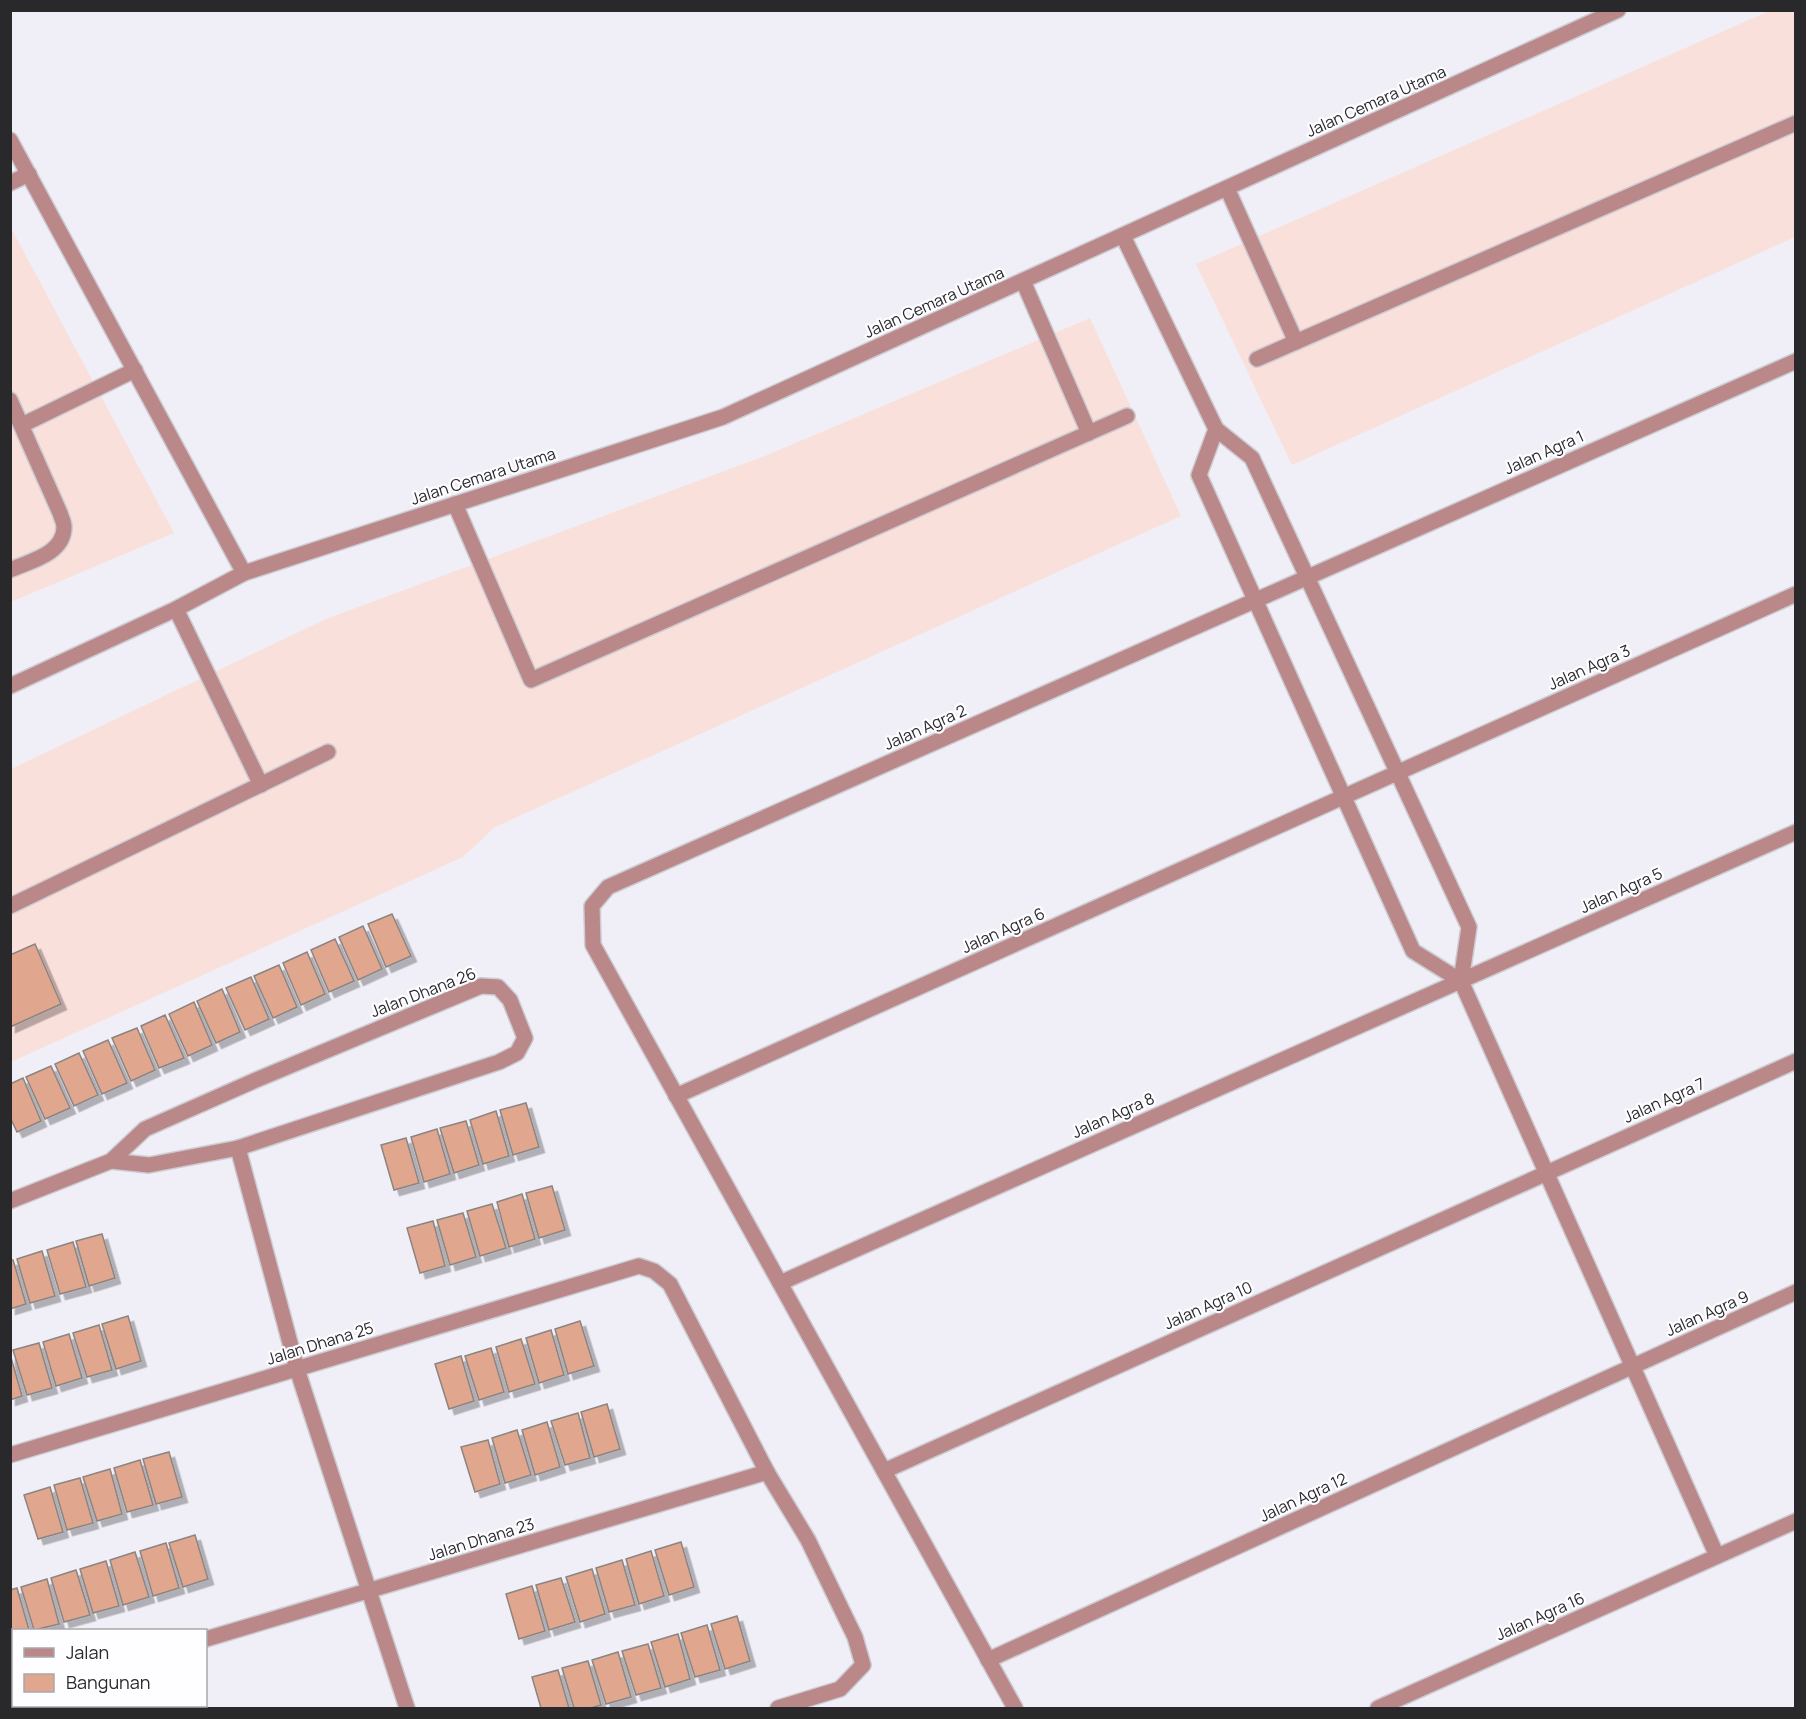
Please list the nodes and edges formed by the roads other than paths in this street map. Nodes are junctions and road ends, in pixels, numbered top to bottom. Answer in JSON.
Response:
{"nodes":[{"id":1,"x":1618,"y":10,"type":"edge"},
{"id":2,"x":1796,"y":123,"type":"edge"},
{"id":3,"x":10,"y":140,"type":"edge"},
{"id":4,"x":29,"y":174,"type":"junction"},
{"id":5,"x":10,"y":183,"type":"edge"},
{"id":6,"x":1227,"y":188,"type":"junction"},
{"id":7,"x":1123,"y":236,"type":"junction"},
{"id":8,"x":1023,"y":281,"type":"junction"},
{"id":9,"x":1296,"y":342,"type":"junction"},
{"id":10,"x":1257,"y":359,"type":"dead end"},
{"id":11,"x":1796,"y":361,"type":"edge"},
{"id":12,"x":135,"y":370,"type":"junction"},
{"id":13,"x":10,"y":400,"type":"edge"},
{"id":14,"x":1127,"y":416,"type":"dead end"},
{"id":15,"x":22,"y":425,"type":"junction"},
{"id":16,"x":1216,"y":429,"type":"junction"},
{"id":17,"x":1089,"y":433,"type":"junction"},
{"id":18,"x":455,"y":504,"type":"junction"},
{"id":19,"x":10,"y":570,"type":"edge"},
{"id":20,"x":244,"y":573,"type":"junction"},
{"id":21,"x":1306,"y":577,"type":"junction"},
{"id":22,"x":1796,"y":594,"type":"edge"},
{"id":23,"x":1256,"y":600,"type":"junction"},
{"id":24,"x":176,"y":609,"type":"junction"},
{"id":25,"x":10,"y":686,"type":"edge"},
{"id":26,"x":328,"y":752,"type":"dead end"},
{"id":27,"x":1397,"y":773,"type":"junction"},
{"id":28,"x":261,"y":785,"type":"junction"},
{"id":29,"x":1344,"y":796,"type":"junction"},
{"id":30,"x":1796,"y":832,"type":"edge"},
{"id":31,"x":10,"y":906,"type":"edge"},
{"id":32,"x":1461,"y":981,"type":"junction"},
{"id":33,"x":1796,"y":1061,"type":"edge"},
{"id":34,"x":676,"y":1096,"type":"junction"},
{"id":35,"x":238,"y":1148,"type":"junction"},
{"id":36,"x":111,"y":1161,"type":"junction"},
{"id":37,"x":1546,"y":1173,"type":"junction"},
{"id":38,"x":10,"y":1201,"type":"edge"},
{"id":39,"x":780,"y":1282,"type":"junction"},
{"id":40,"x":1796,"y":1292,"type":"edge"},
{"id":41,"x":1632,"y":1366,"type":"junction"},
{"id":42,"x":297,"y":1369,"type":"junction"},
{"id":43,"x":10,"y":1455,"type":"edge"},
{"id":44,"x":884,"y":1471,"type":"junction"},
{"id":45,"x":767,"y":1472,"type":"junction"},
{"id":46,"x":1796,"y":1521,"type":"edge"},
{"id":47,"x":1717,"y":1556,"type":"junction"},
{"id":48,"x":368,"y":1591,"type":"junction"},
{"id":49,"x":207,"y":1640,"type":"edge"},
{"id":50,"x":988,"y":1660,"type":"junction"},
{"id":51,"x":407,"y":1708,"type":"edge"},
{"id":52,"x":778,"y":1708,"type":"edge"},
{"id":53,"x":1015,"y":1708,"type":"edge"},
{"id":54,"x":1378,"y":1708,"type":"edge"}],
"edges":[{"from":1,"to":6,"type":"street","name":"Jalan Cemara Utama"},
{"from":2,"to":9,"type":"street"},
{"from":3,"to":4,"type":"street"},
{"from":4,"to":5,"type":"street"},
{"from":4,"to":12,"type":"street"},
{"from":6,"to":7,"type":"street","name":"Jalan Cemara Utama"},
{"from":6,"to":9,"type":"street"},
{"from":7,"to":8,"type":"street","name":"Jalan Cemara Utama"},
{"from":7,"to":16,"type":"street"},
{"from":8,"to":17,"type":"street"},
{"from":8,"to":18,"type":"street","name":"Jalan Cemara Utama"},
{"from":9,"to":10,"type":"street"},
{"from":11,"to":21,"type":"street","name":"Jalan Agra 1"},
{"from":12,"to":15,"type":"street"},
{"from":12,"to":20,"type":"street"},
{"from":13,"to":15,"type":"street"},
{"from":14,"to":17,"type":"street"},
{"from":15,"to":19,"type":"street"},
{"from":16,"to":21,"type":"street"},
{"from":16,"to":23,"type":"street"},
{"from":17,"to":18,"type":"street"},
{"from":18,"to":20,"type":"street","name":"Jalan Cemara Utama"},
{"from":20,"to":24,"type":"street","name":"Jalan Cemara Utama"},
{"from":21,"to":23,"type":"street","name":"Jalan Agra 1"},
{"from":21,"to":27,"type":"street"},
{"from":22,"to":27,"type":"street","name":"Jalan Agra 3"},
{"from":23,"to":29,"type":"street"},
{"from":23,"to":34,"type":"street","name":"Jalan Agra 2"},
{"from":24,"to":25,"type":"street","name":"Jalan Cemara Utama"},
{"from":24,"to":28,"type":"street"},
{"from":26,"to":28,"type":"street"},
{"from":27,"to":29,"type":"street","name":"Jalan Agra 3"},
{"from":27,"to":32,"type":"street"},
{"from":28,"to":31,"type":"street"},
{"from":29,"to":32,"type":"street"},
{"from":29,"to":34,"type":"street","name":"Jalan Agra 6"},
{"from":30,"to":32,"type":"street","name":"Jalan Agra 5"},
{"from":32,"to":37,"type":"street"},
{"from":32,"to":39,"type":"street","name":"Jalan Agra 8"},
{"from":33,"to":37,"type":"street","name":"Jalan Agra 7"},
{"from":34,"to":39,"type":"street"},
{"from":35,"to":36,"type":"street","name":"Jalan Dhana 26"},
{"from":35,"to":36,"type":"street","name":"Jalan Dhana 26"},
{"from":35,"to":42,"type":"street"},
{"from":36,"to":38,"type":"street","name":"Jalan Dhana 26"},
{"from":37,"to":41,"type":"street"},
{"from":37,"to":44,"type":"street","name":"Jalan Agra 10"},
{"from":39,"to":44,"type":"street"},
{"from":40,"to":41,"type":"street","name":"Jalan Agra 9"},
{"from":41,"to":47,"type":"street"},
{"from":41,"to":50,"type":"street","name":"Jalan Agra 12"},
{"from":42,"to":43,"type":"street","name":"Jalan Dhana 25"},
{"from":42,"to":45,"type":"street","name":"Jalan Dhana 25"},
{"from":42,"to":48,"type":"street"},
{"from":44,"to":50,"type":"street"},
{"from":45,"to":48,"type":"street","name":"Jalan Dhana 23"},
{"from":45,"to":52,"type":"street"},
{"from":46,"to":47,"type":"street","name":"Jalan Agra 16"},
{"from":47,"to":54,"type":"street","name":"Jalan Agra 16"},
{"from":48,"to":49,"type":"street","name":"Jalan Dhana 23"},
{"from":48,"to":51,"type":"street"},
{"from":50,"to":53,"type":"street"}]}
